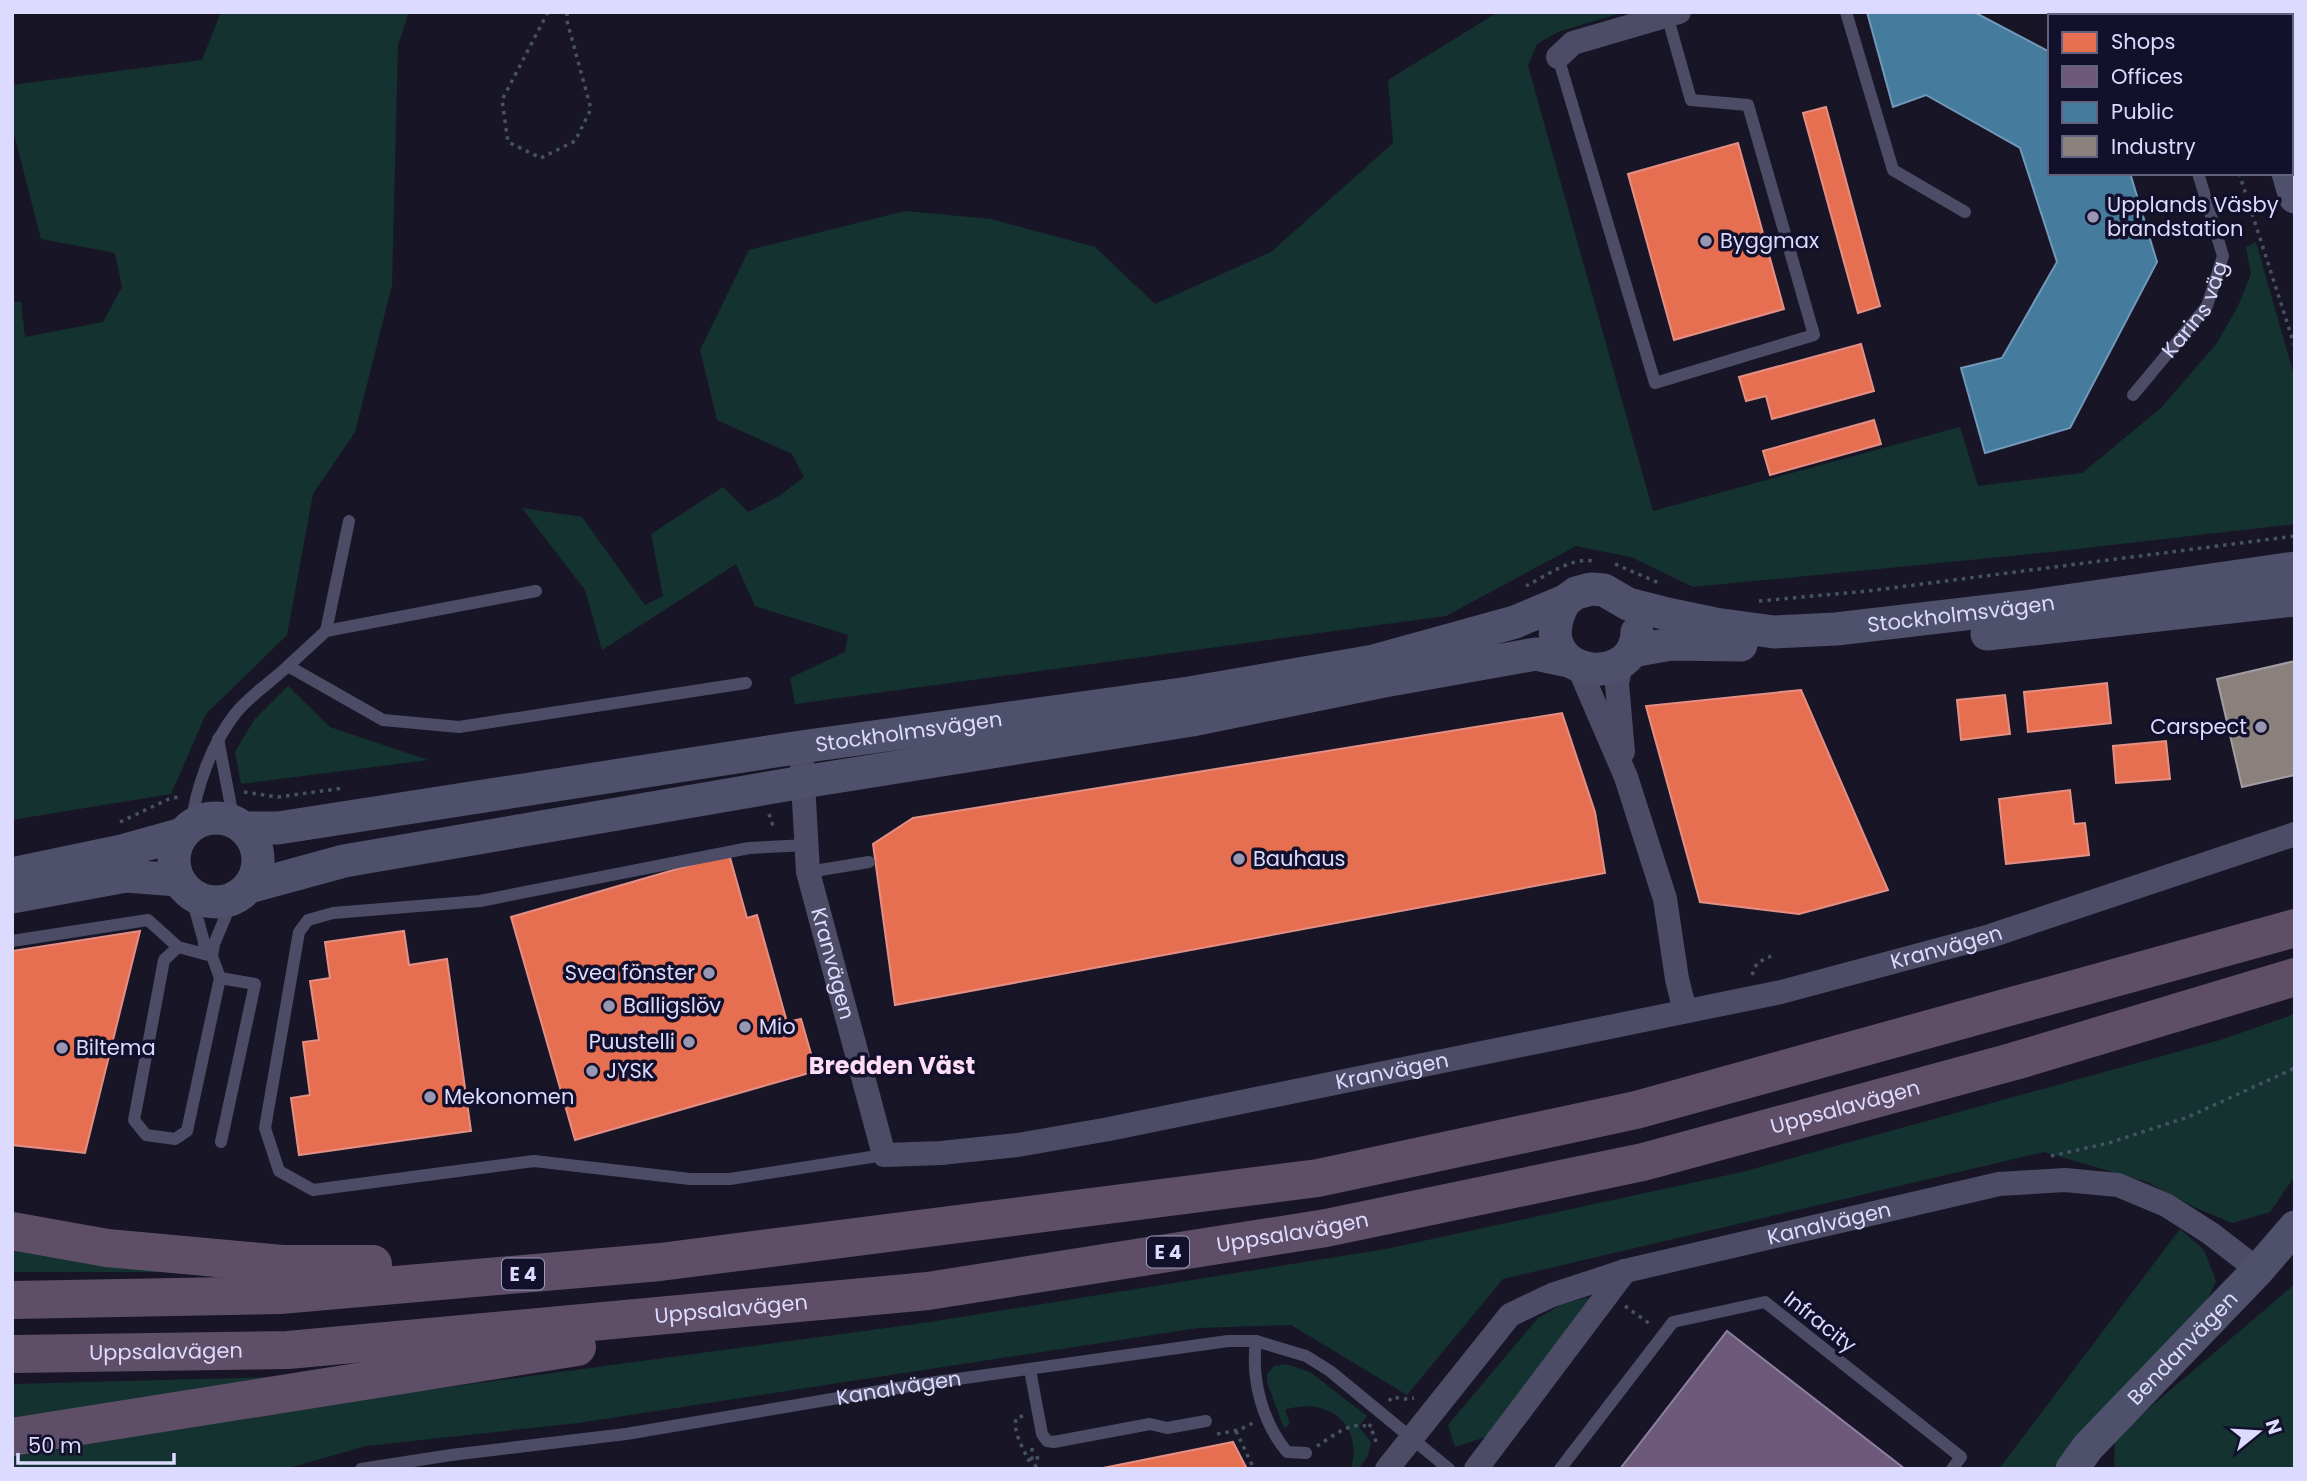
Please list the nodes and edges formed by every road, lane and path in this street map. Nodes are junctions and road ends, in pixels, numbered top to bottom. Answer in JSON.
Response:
{"nodes":[{"id":1,"x":548,"y":12,"type":"edge"},
{"id":2,"x":567,"y":12,"type":"edge"},
{"id":3,"x":1846,"y":12,"type":"edge"},
{"id":4,"x":1673,"y":14,"type":"edge"},
{"id":5,"x":1558,"y":57,"type":"joint"},
{"id":6,"x":2199,"y":175,"type":"edge"},
{"id":7,"x":2240,"y":175,"type":"edge"},
{"id":8,"x":2289,"y":175,"type":"edge"},
{"id":9,"x":2295,"y":197,"type":"edge"},
{"id":10,"x":1965,"y":212,"type":"dead end"},
{"id":11,"x":2295,"y":347,"type":"edge"},
{"id":12,"x":2133,"y":395,"type":"dead end"},
{"id":13,"x":349,"y":521,"type":"dead end"},
{"id":14,"x":2295,"y":568,"type":"edge"},
{"id":15,"x":536,"y":591,"type":"dead end"},
{"id":16,"x":2295,"y":600,"type":"edge"},
{"id":17,"x":1565,"y":601,"type":"junction"},
{"id":18,"x":1628,"y":604,"type":"junction"},
{"id":19,"x":326,"y":631,"type":"junction"},
{"id":20,"x":1627,"y":656,"type":"junction"},
{"id":21,"x":1574,"y":665,"type":"junction"},
{"id":22,"x":288,"y":666,"type":"junction"},
{"id":23,"x":746,"y":683,"type":"dead end"},
{"id":24,"x":218,"y":739,"type":"junction"},
{"id":25,"x":802,"y":747,"type":"junction"},
{"id":26,"x":1626,"y":777,"type":"junction"},
{"id":27,"x":803,"y":782,"type":"junction"},
{"id":28,"x":767,"y":808,"type":"dead end"},
{"id":29,"x":239,"y":825,"type":"junction"},
{"id":30,"x":187,"y":830,"type":"junction"},
{"id":31,"x":2295,"y":834,"type":"edge"},
{"id":32,"x":807,"y":845,"type":"junction"},
{"id":33,"x":781,"y":847,"type":"junction"},
{"id":34,"x":869,"y":862,"type":"dead end"},
{"id":35,"x":808,"y":872,"type":"junction"},
{"id":36,"x":12,"y":874,"type":"edge"},
{"id":37,"x":184,"y":888,"type":"junction"},
{"id":38,"x":241,"y":893,"type":"junction"},
{"id":39,"x":12,"y":898,"type":"edge"},
{"id":40,"x":2295,"y":928,"type":"edge"},
{"id":41,"x":12,"y":940,"type":"edge"},
{"id":42,"x":178,"y":947,"type":"junction"},
{"id":43,"x":208,"y":955,"type":"junction"},
{"id":44,"x":2295,"y":977,"type":"edge"},
{"id":45,"x":220,"y":978,"type":"junction"},
{"id":46,"x":1685,"y":1011,"type":"junction"},
{"id":47,"x":221,"y":1142,"type":"dead end"},
{"id":48,"x":884,"y":1155,"type":"junction"},
{"id":49,"x":1031,"y":1213,"type":"junction"},
{"id":50,"x":2295,"y":1227,"type":"edge"},
{"id":51,"x":12,"y":1231,"type":"edge"},
{"id":52,"x":2258,"y":1270,"type":"junction"},
{"id":53,"x":1625,"y":1271,"type":"junction"},
{"id":54,"x":928,"y":1291,"type":"junction"},
{"id":55,"x":1615,"y":1299,"type":"dead end"},
{"id":56,"x":12,"y":1300,"type":"edge"},
{"id":57,"x":1664,"y":1334,"type":"junction"},
{"id":58,"x":1256,"y":1341,"type":"junction"},
{"id":59,"x":12,"y":1354,"type":"edge"},
{"id":60,"x":1030,"y":1370,"type":"junction"},
{"id":61,"x":1206,"y":1421,"type":"dead end"},
{"id":62,"x":1369,"y":1427,"type":"dead end"},
{"id":63,"x":1236,"y":1431,"type":"dead end"},
{"id":64,"x":12,"y":1437,"type":"edge"},
{"id":65,"x":1411,"y":1437,"type":"junction"},
{"id":66,"x":1306,"y":1453,"type":"joint"},
{"id":67,"x":1032,"y":1459,"type":"dead end"},
{"id":68,"x":361,"y":1469,"type":"edge"},
{"id":69,"x":1037,"y":1469,"type":"edge"},
{"id":70,"x":1254,"y":1469,"type":"edge"},
{"id":71,"x":1387,"y":1469,"type":"edge"},
{"id":72,"x":1449,"y":1469,"type":"edge"},
{"id":73,"x":1476,"y":1469,"type":"edge"},
{"id":74,"x":1560,"y":1469,"type":"edge"},
{"id":75,"x":1952,"y":1469,"type":"edge"},
{"id":76,"x":2072,"y":1469,"type":"edge"}],
"edges":[{"from":1,"to":2,"type":"path"},
{"from":3,"to":10,"type":"lane"},
{"from":4,"to":5,"type":"street"},
{"from":4,"to":5,"type":"lane"},
{"from":6,"to":12,"type":"lane","name":"Karins väg"},
{"from":7,"to":11,"type":"path"},
{"from":8,"to":9,"type":"main road"},
{"from":13,"to":19,"type":"lane"},
{"from":14,"to":18,"type":"main road","name":"Stockholmsvägen"},
{"from":15,"to":19,"type":"lane"},
{"from":16,"to":20,"type":"main road","name":"Stockholmsvägen"},
{"from":17,"to":18,"type":"main road","name":"Stockholmsvägen"},
{"from":17,"to":21,"type":"main road"},
{"from":17,"to":25,"type":"main road","name":"Stockholmsvägen"},
{"from":18,"to":20,"type":"main road"},
{"from":19,"to":22,"type":"lane"},
{"from":20,"to":21,"type":"main road","name":"Stockholmsvägen"},
{"from":20,"to":26,"type":"street"},
{"from":21,"to":26,"type":"street"},
{"from":21,"to":27,"type":"main road","name":"Stockholmsvägen"},
{"from":22,"to":23,"type":"lane"},
{"from":22,"to":24,"type":"lane"},
{"from":24,"to":29,"type":"lane"},
{"from":24,"to":30,"type":"lane"},
{"from":25,"to":27,"type":"street","name":"Kranvägen"},
{"from":25,"to":29,"type":"main road","name":"Stockholmsvägen"},
{"from":26,"to":46,"type":"street"},
{"from":27,"to":32,"type":"street","name":"Kranvägen"},
{"from":27,"to":38,"type":"main road","name":"Stockholmsvägen"},
{"from":28,"to":33,"type":"path"},
{"from":29,"to":30,"type":"main road","name":"Stockholmsvägen"},
{"from":29,"to":38,"type":"main road"},
{"from":30,"to":36,"type":"main road","name":"Stockholmsvägen"},
{"from":30,"to":37,"type":"main road"},
{"from":31,"to":46,"type":"street","name":"Kranvägen"},
{"from":32,"to":33,"type":"lane"},
{"from":32,"to":35,"type":"street","name":"Kranvägen"},
{"from":33,"to":48,"type":"lane"},
{"from":34,"to":35,"type":"lane"},
{"from":35,"to":48,"type":"street","name":"Kranvägen"},
{"from":37,"to":38,"type":"main road","name":"Stockholmsvägen"},
{"from":37,"to":39,"type":"main road","name":"Stockholmsvägen"},
{"from":37,"to":43,"type":"lane"},
{"from":38,"to":43,"type":"lane"},
{"from":40,"to":49,"type":"highway","number":"E 4"},
{"from":41,"to":42,"type":"lane"},
{"from":42,"to":43,"type":"lane"},
{"from":42,"to":45,"type":"lane"},
{"from":43,"to":45,"type":"lane"},
{"from":44,"to":54,"type":"highway","name":"Uppsalavägen","number":"E 4"},
{"from":45,"to":47,"type":"lane"},
{"from":46,"to":48,"type":"street","name":"Kranvägen"},
{"from":49,"to":51,"type":"highway"},
{"from":49,"to":56,"type":"highway","number":"E 4"},
{"from":50,"to":52,"type":"main road","name":"Bendanvägen"},
{"from":52,"to":53,"type":"street","name":"Kanalvägen"},
{"from":52,"to":76,"type":"main road","name":"Bendanvägen"},
{"from":53,"to":65,"type":"street","name":"Kanalvägen"},
{"from":53,"to":73,"type":"street"},
{"from":54,"to":59,"type":"highway","name":"Uppsalavägen","number":"E 4"},
{"from":54,"to":64,"type":"highway"},
{"from":55,"to":57,"type":"path"},
{"from":57,"to":74,"type":"lane","name":"Infracity"},
{"from":57,"to":75,"type":"lane","name":"Infracity"},
{"from":58,"to":60,"type":"lane","name":"Kanalvägen"},
{"from":58,"to":65,"type":"lane","name":"Kanalvägen"},
{"from":58,"to":66,"type":"lane"},
{"from":60,"to":61,"type":"lane"},
{"from":60,"to":68,"type":"lane","name":"Kanalvägen"},
{"from":62,"to":66,"type":"path"},
{"from":63,"to":70,"type":"path"},
{"from":65,"to":71,"type":"street"},
{"from":65,"to":72,"type":"lane","name":"Kanalvägen"},
{"from":67,"to":69,"type":"path"}]}
